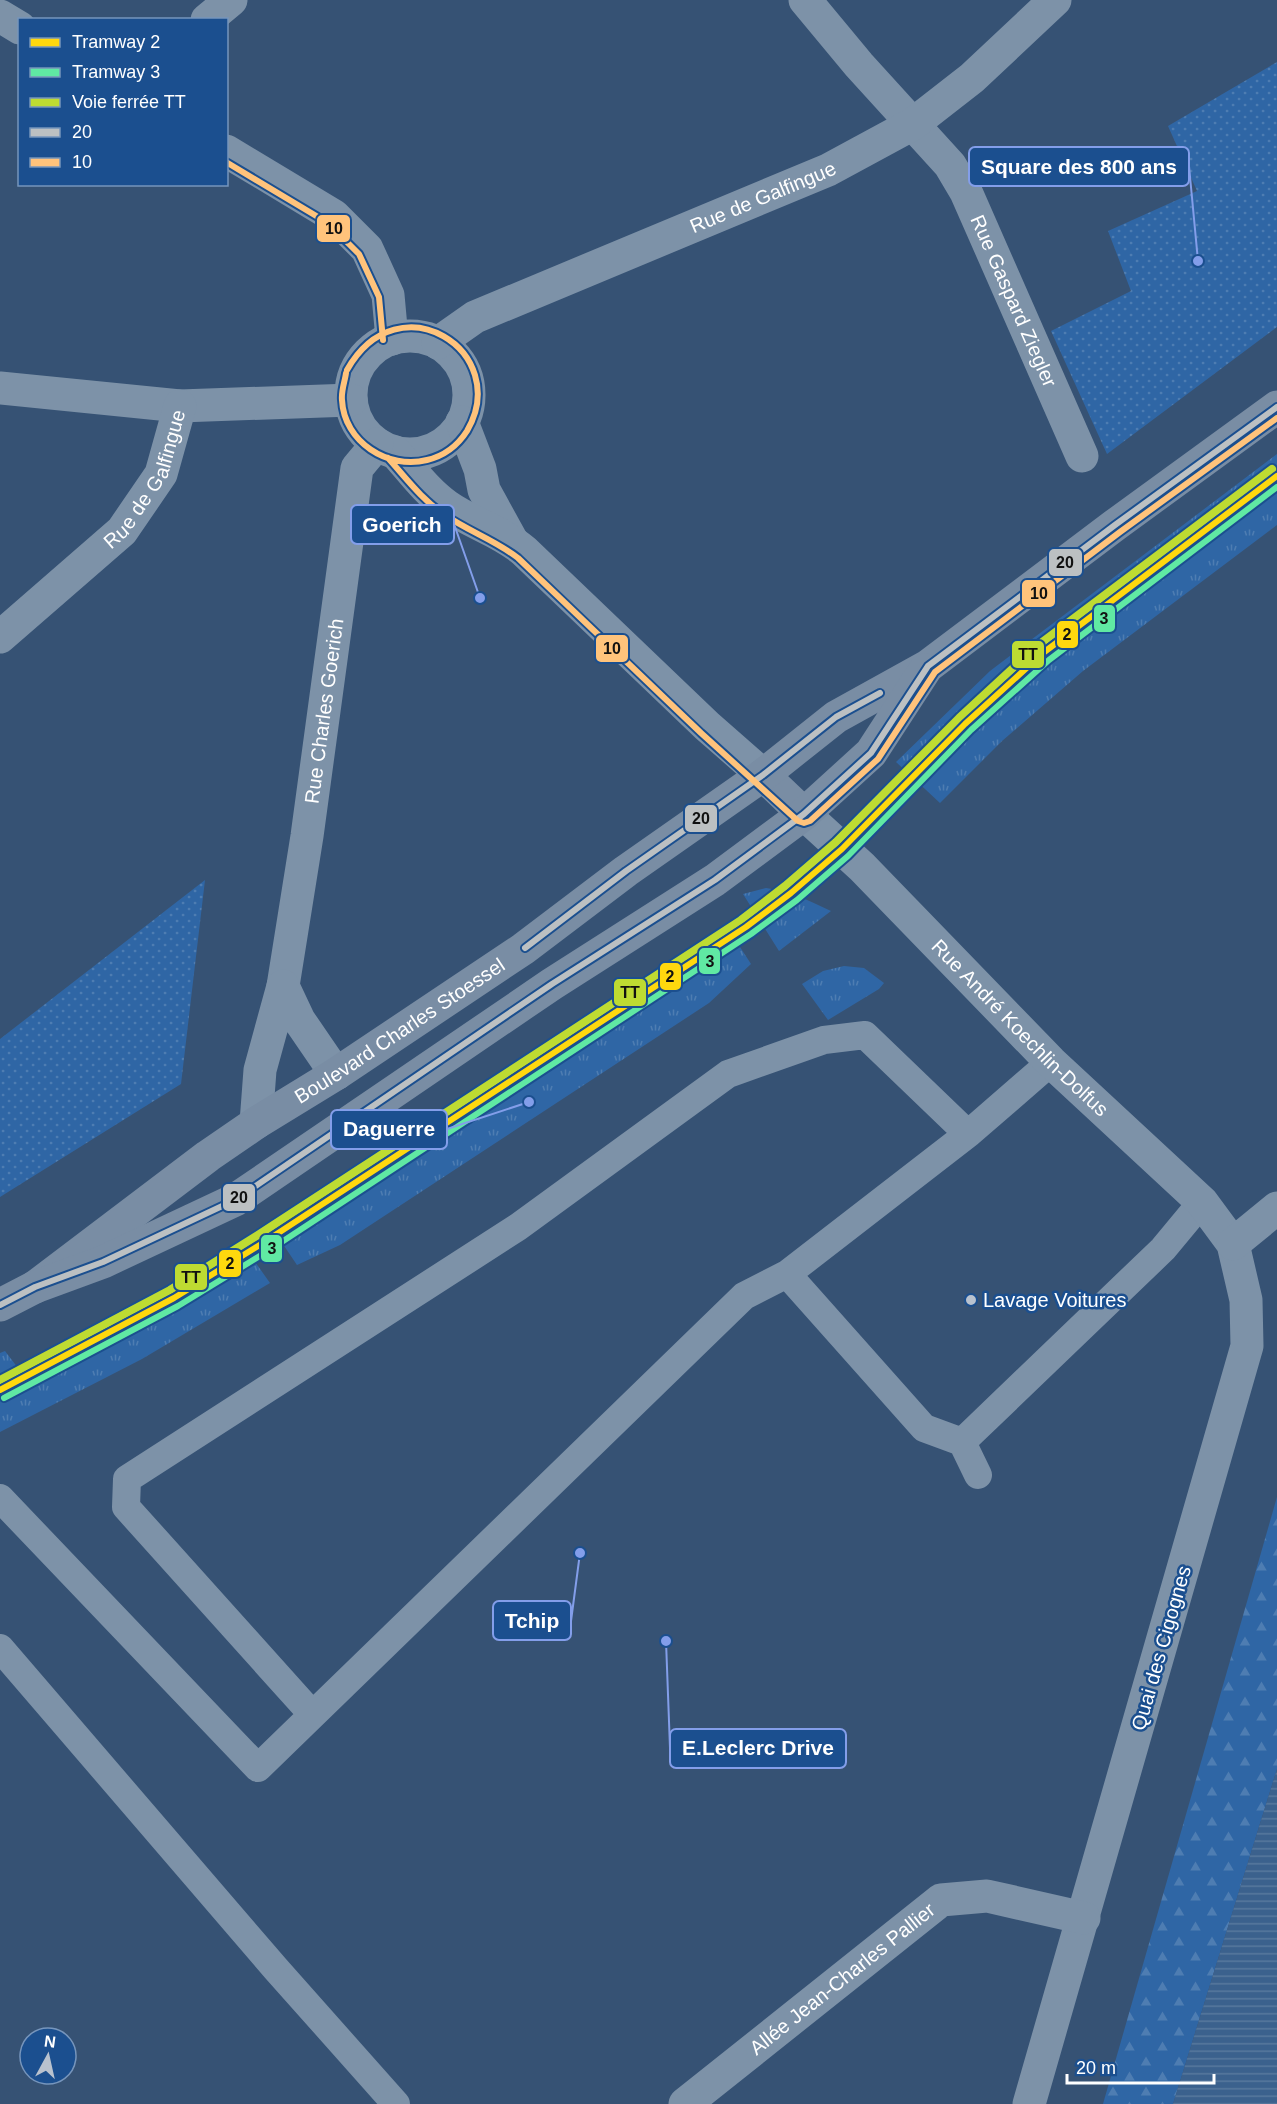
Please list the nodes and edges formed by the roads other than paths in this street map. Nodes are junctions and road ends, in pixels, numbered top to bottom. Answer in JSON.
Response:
{"nodes":[{"id":1,"x":231,"y":0,"type":"edge"},
{"id":2,"x":805,"y":0,"type":"edge"},
{"id":3,"x":1055,"y":0,"type":"edge"},
{"id":4,"x":0,"y":16,"type":"edge"},
{"id":5,"x":209,"y":18,"type":"edge"},
{"id":6,"x":18,"y":27,"type":"edge"},
{"id":7,"x":913,"y":124,"type":"junction"},
{"id":8,"x":228,"y":152,"type":"edge"},
{"id":9,"x":392,"y":339,"type":"junction"},
{"id":10,"x":438,"y":344,"type":"junction"},
{"id":11,"x":0,"y":388,"type":"edge"},
{"id":12,"x":351,"y":400,"type":"junction"},
{"id":13,"x":180,"y":406,"type":"junction"},
{"id":14,"x":1277,"y":407,"type":"edge"},
{"id":15,"x":462,"y":422,"type":"junction"},
{"id":16,"x":386,"y":448,"type":"junction"},
{"id":17,"x":1082,"y":456,"type":"dead end"},
{"id":18,"x":512,"y":541,"type":"junction"},
{"id":19,"x":0,"y":637,"type":"edge"},
{"id":20,"x":928,"y":666,"type":"junction"},
{"id":21,"x":763,"y":775,"type":"junction"},
{"id":22,"x":804,"y":814,"type":"junction"},
{"id":23,"x":283,"y":986,"type":"junction"},
{"id":24,"x":1051,"y":1062,"type":"junction"},
{"id":25,"x":336,"y":1074,"type":"junction"},
{"id":26,"x":256,"y":1123,"type":"junction"},
{"id":27,"x":968,"y":1134,"type":"junction"},
{"id":28,"x":1202,"y":1202,"type":"junction"},
{"id":29,"x":1277,"y":1208,"type":"edge"},
{"id":30,"x":1233,"y":1244,"type":"junction"},
{"id":31,"x":787,"y":1274,"type":"junction"},
{"id":32,"x":35,"y":1287,"type":"junction"},
{"id":33,"x":0,"y":1305,"type":"edge"},
{"id":34,"x":962,"y":1442,"type":"junction"},
{"id":35,"x":978,"y":1475,"type":"dead end"},
{"id":36,"x":1,"y":1498,"type":"edge"},
{"id":37,"x":0,"y":1648,"type":"edge"},
{"id":38,"x":312,"y":1714,"type":"junction"},
{"id":39,"x":1084,"y":1918,"type":"junction"},
{"id":40,"x":396,"y":2104,"type":"edge"},
{"id":41,"x":685,"y":2104,"type":"edge"},
{"id":42,"x":1029,"y":2104,"type":"edge"}],
"edges":[{"from":1,"to":5,"type":"street"},
{"from":2,"to":7,"type":"street","name":"Rue Gaspard Ziegler"},
{"from":3,"to":7,"type":"street","name":"Rue de Galfingue"},
{"from":4,"to":6,"type":"street"},
{"from":7,"to":10,"type":"street","name":"Rue de Galfingue"},
{"from":7,"to":17,"type":"street","name":"Rue Gaspard Ziegler"},
{"from":8,"to":9,"type":"street"},
{"from":9,"to":10,"type":"street"},
{"from":9,"to":12,"type":"street"},
{"from":10,"to":15,"type":"street"},
{"from":11,"to":13,"type":"street"},
{"from":12,"to":13,"type":"street","name":"Rue de Galfingue"},
{"from":12,"to":16,"type":"street"},
{"from":13,"to":19,"type":"street","name":"Rue de Galfingue"},
{"from":14,"to":20,"type":"main road","name":"Boulevard Charles Stoessel"},
{"from":15,"to":16,"type":"street"},
{"from":15,"to":18,"type":"street"},
{"from":16,"to":18,"type":"street"},
{"from":16,"to":23,"type":"street","name":"Rue Charles Goerich"},
{"from":18,"to":21,"type":"street"},
{"from":20,"to":21,"type":"main road","name":"Boulevard Charles Stoessel"},
{"from":20,"to":22,"type":"main road","name":"Boulevard Charles Stoessel"},
{"from":21,"to":22,"type":"main road"},
{"from":21,"to":25,"type":"main road","name":"Boulevard Charles Stoessel"},
{"from":22,"to":24,"type":"street","name":"Rue André Koechlin-Dolfus"},
{"from":22,"to":32,"type":"main road","name":"Boulevard Charles Stoessel"},
{"from":23,"to":25,"type":"street"},
{"from":23,"to":26,"type":"street","name":"Rue Charles Goerich"},
{"from":24,"to":27,"type":"lane"},
{"from":24,"to":28,"type":"street","name":"Rue André Koechlin-Dolfus"},
{"from":25,"to":26,"type":"main road","name":"Boulevard Charles Stoessel"},
{"from":26,"to":32,"type":"main road","name":"Boulevard Charles Stoessel"},
{"from":27,"to":31,"type":"lane"},
{"from":27,"to":38,"type":"lane"},
{"from":28,"to":30,"type":"street","name":"Rue André Koechlin-Dolfus"},
{"from":28,"to":34,"type":"lane"},
{"from":29,"to":30,"type":"street"},
{"from":30,"to":39,"type":"street","name":"Quai des Cigognes"},
{"from":31,"to":34,"type":"lane"},
{"from":31,"to":38,"type":"lane"},
{"from":32,"to":33,"type":"main road","name":"Boulevard Charles Stoessel"},
{"from":34,"to":35,"type":"lane"},
{"from":36,"to":38,"type":"lane"},
{"from":37,"to":40,"type":"lane"},
{"from":39,"to":41,"type":"street","name":"Allée Jean-Charles Pallier"},
{"from":39,"to":42,"type":"street","name":"Quai des Cigognes"}]}
